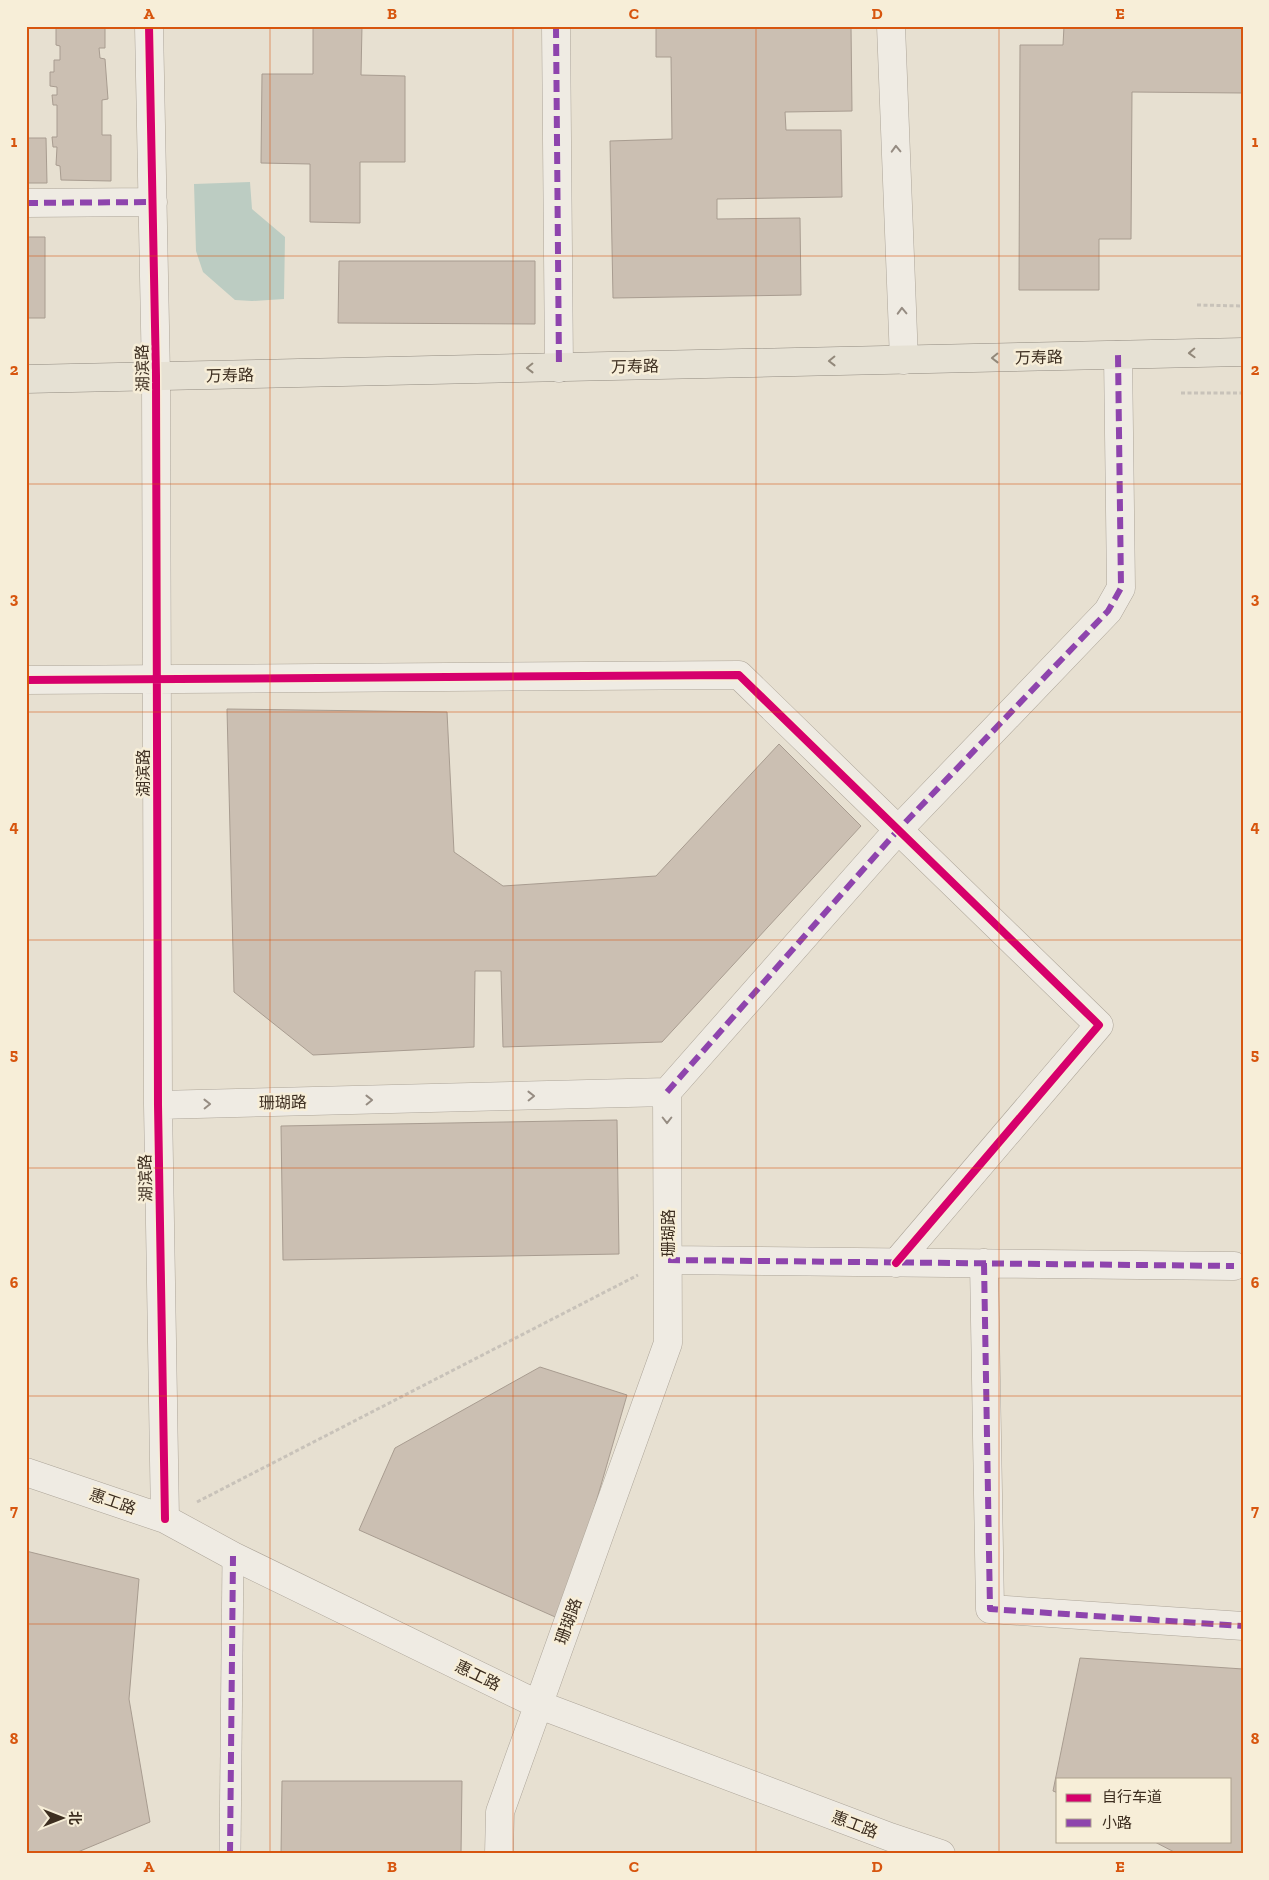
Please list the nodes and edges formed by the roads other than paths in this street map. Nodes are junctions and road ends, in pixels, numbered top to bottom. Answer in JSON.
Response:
{"nodes":[{"id":1,"x":150,"y":26,"type":"edge"},
{"id":2,"x":556,"y":26,"type":"edge"},
{"id":3,"x":891,"y":26,"type":"edge"},
{"id":4,"x":153,"y":202,"type":"junction"},
{"id":5,"x":26,"y":203,"type":"edge"},
{"id":6,"x":1242,"y":351,"type":"edge"},
{"id":7,"x":1118,"y":355,"type":"junction"},
{"id":8,"x":904,"y":360,"type":"junction"},
{"id":9,"x":558,"y":368,"type":"junction"},
{"id":10,"x":156,"y":376,"type":"junction"},
{"id":11,"x":26,"y":379,"type":"edge"},
{"id":12,"x":26,"y":680,"type":"edge"},
{"id":13,"x":157,"y":680,"type":"junction"},
{"id":14,"x":898,"y":830,"type":"junction"},
{"id":15,"x":667,"y":1092,"type":"junction"},
{"id":16,"x":158,"y":1106,"type":"junction"},
{"id":17,"x":668,"y":1260,"type":"junction"},
{"id":18,"x":896,"y":1262,"type":"junction"},
{"id":19,"x":984,"y":1263,"type":"junction"},
{"id":20,"x":1234,"y":1266,"type":"dead end"},
{"id":21,"x":26,"y":1472,"type":"edge"},
{"id":22,"x":166,"y":1519,"type":"junction"},
{"id":23,"x":233,"y":1556,"type":"junction"},
{"id":24,"x":1243,"y":1626,"type":"edge"},
{"id":25,"x":538,"y":1704,"type":"junction"},
{"id":26,"x":890,"y":1845,"type":"edge"},
{"id":27,"x":230,"y":1854,"type":"edge"},
{"id":28,"x":499,"y":1854,"type":"edge"},
{"id":29,"x":941,"y":1854,"type":"edge"}],
"edges":[{"from":1,"to":4,"type":"street","name":"湖滨路"},
{"from":2,"to":9,"type":"street"},
{"from":8,"to":3,"type":"street","one_way":true},
{"from":4,"to":5,"type":"street"},
{"from":4,"to":10,"type":"street","name":"湖滨路"},
{"from":6,"to":7,"type":"main road","name":"万寿路","one_way":true},
{"from":7,"to":8,"type":"main road","name":"万寿路","one_way":true},
{"from":7,"to":14,"type":"street"},
{"from":8,"to":9,"type":"main road","name":"万寿路","one_way":true},
{"from":9,"to":10,"type":"main road","name":"万寿路","one_way":true},
{"from":10,"to":11,"type":"main road","name":"万寿路"},
{"from":10,"to":13,"type":"street","name":"湖滨路"},
{"from":12,"to":13,"type":"street"},
{"from":13,"to":14,"type":"street"},
{"from":13,"to":16,"type":"street","name":"湖滨路"},
{"from":14,"to":15,"type":"street"},
{"from":14,"to":18,"type":"street"},
{"from":16,"to":15,"type":"street","name":"珊瑚路","one_way":true},
{"from":15,"to":17,"type":"street","name":"珊瑚路","one_way":true},
{"from":16,"to":22,"type":"street","name":"湖滨路"},
{"from":17,"to":18,"type":"street"},
{"from":17,"to":25,"type":"street","name":"珊瑚路"},
{"from":18,"to":19,"type":"street"},
{"from":19,"to":20,"type":"street"},
{"from":19,"to":24,"type":"street"},
{"from":21,"to":22,"type":"street","name":"惠工路"},
{"from":22,"to":23,"type":"street","name":"惠工路"},
{"from":23,"to":25,"type":"street","name":"惠工路"},
{"from":23,"to":27,"type":"street"},
{"from":25,"to":26,"type":"street","name":"惠工路"},
{"from":25,"to":28,"type":"street","name":"珊瑚路"},
{"from":26,"to":29,"type":"street","name":"惠工路"}]}
